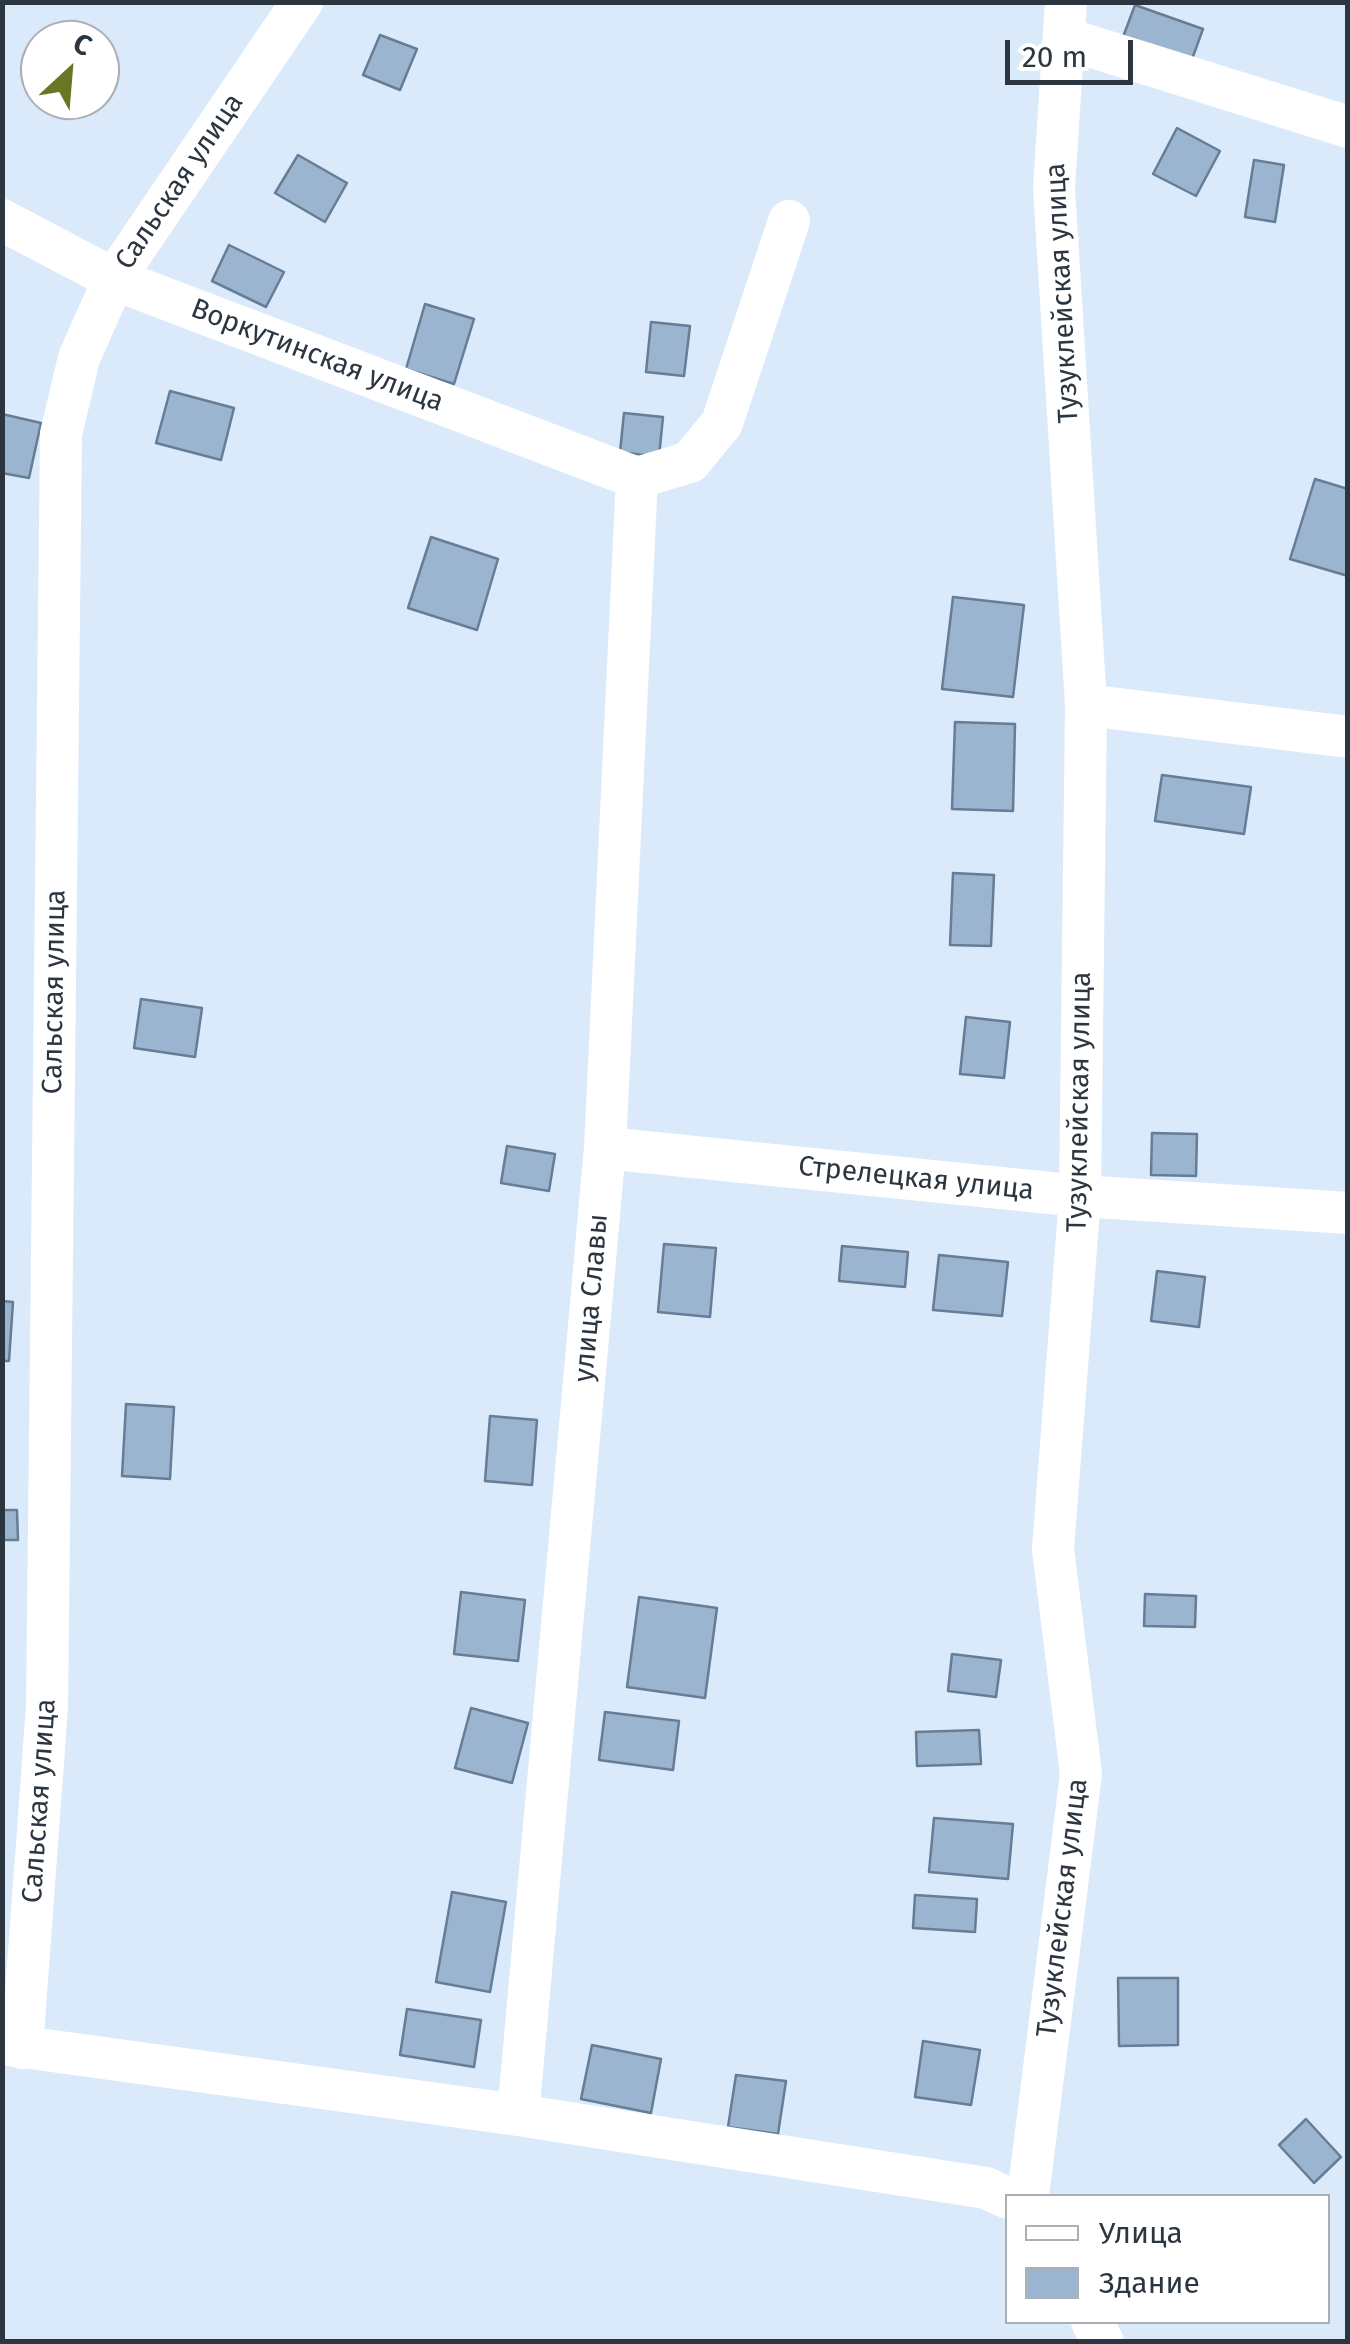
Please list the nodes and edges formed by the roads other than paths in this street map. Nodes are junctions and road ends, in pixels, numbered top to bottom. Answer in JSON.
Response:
{"nodes":[{"id":1,"x":302,"y":2,"type":"edge"},
{"id":2,"x":1065,"y":20,"type":"edge"},
{"id":3,"x":1348,"y":127,"type":"edge"},
{"id":4,"x":2,"y":220,"type":"edge"},
{"id":5,"x":789,"y":221,"type":"dead end"},
{"id":6,"x":114,"y":278,"type":"junction"},
{"id":7,"x":637,"y":478,"type":"junction"},
{"id":8,"x":1086,"y":706,"type":"junction"},
{"id":9,"x":1348,"y":738,"type":"edge"},
{"id":10,"x":605,"y":1148,"type":"junction"},
{"id":11,"x":1080,"y":1196,"type":"junction"},
{"id":12,"x":1348,"y":1212,"type":"edge"},
{"id":13,"x":12,"y":2046,"type":"edge"},
{"id":14,"x":518,"y":2115,"type":"junction"},
{"id":15,"x":1028,"y":2194,"type":"edge"},
{"id":16,"x":1005,"y":2197,"type":"edge"}],
"edges":[{"from":1,"to":6,"type":"street","name":"Сальская улица"},
{"from":2,"to":3,"type":"street"},
{"from":2,"to":8,"type":"street","name":"Тузуклейская улица"},
{"from":4,"to":6,"type":"street","name":"Воркутинская улица"},
{"from":5,"to":7,"type":"street"},
{"from":6,"to":7,"type":"street","name":"Воркутинская улица"},
{"from":6,"to":13,"type":"street","name":"Сальская улица"},
{"from":7,"to":10,"type":"street","name":"улица Славы"},
{"from":8,"to":9,"type":"street"},
{"from":8,"to":11,"type":"street","name":"Тузуклейская улица"},
{"from":10,"to":11,"type":"street","name":"Стрелецкая улица"},
{"from":10,"to":14,"type":"street","name":"улица Славы"},
{"from":11,"to":12,"type":"street","name":"Стрелецкая улица"},
{"from":11,"to":15,"type":"street","name":"Тузуклейская улица"},
{"from":13,"to":14,"type":"street"},
{"from":14,"to":16,"type":"street"}]}
